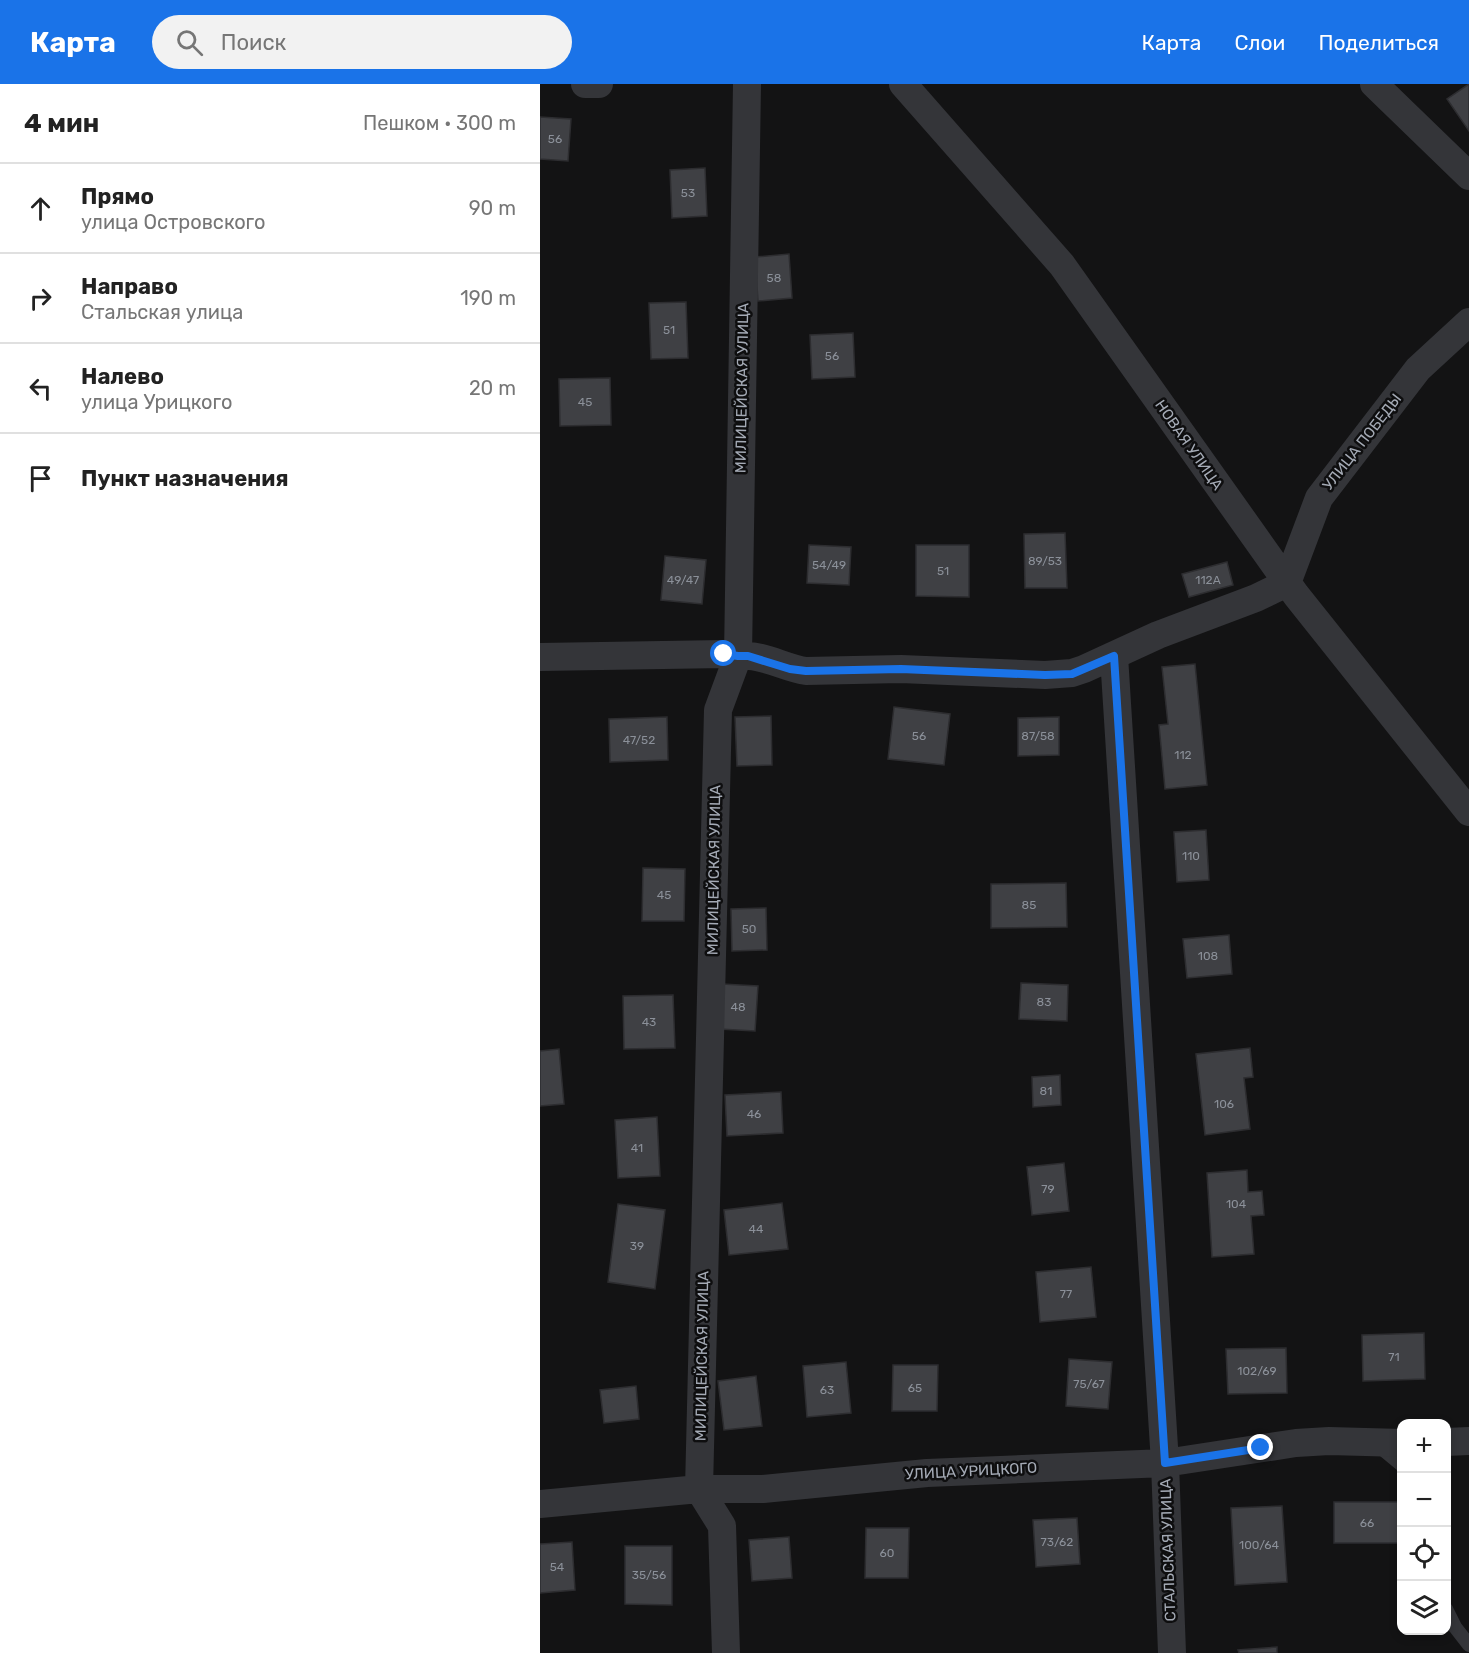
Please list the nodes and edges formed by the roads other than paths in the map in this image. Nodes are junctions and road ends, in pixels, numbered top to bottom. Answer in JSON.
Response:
{"nodes":[{"id":1,"x":585,"y":84,"type":"edge"},
{"id":2,"x":598,"y":84,"type":"edge"},
{"id":3,"x":747,"y":84,"type":"edge"},
{"id":4,"x":903,"y":84,"type":"edge"},
{"id":5,"x":1374,"y":84,"type":"edge"},
{"id":6,"x":1469,"y":176,"type":"edge"},
{"id":7,"x":1469,"y":322,"type":"edge"},
{"id":8,"x":1287,"y":583,"type":"junction"},
{"id":9,"x":738,"y":656,"type":"junction"},
{"id":10,"x":1114,"y":656,"type":"junction"},
{"id":11,"x":540,"y":657,"type":"edge"},
{"id":12,"x":1469,"y":812,"type":"edge"},
{"id":13,"x":1451,"y":1442,"type":"edge"},
{"id":14,"x":1469,"y":1442,"type":"edge"},
{"id":15,"x":1388,"y":1443,"type":"edge"},
{"id":16,"x":1397,"y":1458,"type":"edge"},
{"id":17,"x":1165,"y":1463,"type":"junction"},
{"id":18,"x":699,"y":1489,"type":"junction"},
{"id":19,"x":540,"y":1504,"type":"edge"},
{"id":20,"x":1451,"y":1619,"type":"edge"},
{"id":21,"x":1469,"y":1646,"type":"edge"},
{"id":22,"x":726,"y":1653,"type":"edge"},
{"id":23,"x":1172,"y":1653,"type":"edge"}],
"edges":[{"from":1,"to":2,"type":"street"},
{"from":3,"to":9,"type":"street","name":"МИЛИЦЕЙСКАЯ УЛИЦА"},
{"from":4,"to":8,"type":"street","name":"НОВАЯ УЛИЦА"},
{"from":5,"to":6,"type":"street"},
{"from":7,"to":8,"type":"street","name":"УЛИЦА ПОБЕДЫ"},
{"from":8,"to":10,"type":"street"},
{"from":8,"to":12,"type":"street","name":"НОВАЯ УЛИЦА"},
{"from":9,"to":10,"type":"street"},
{"from":9,"to":11,"type":"street"},
{"from":9,"to":18,"type":"street","name":"МИЛИЦЕЙСКАЯ УЛИЦА"},
{"from":10,"to":17,"type":"street","name":"СТАЛЬСКАЯ УЛИЦА"},
{"from":13,"to":14,"type":"street"},
{"from":15,"to":16,"type":"lane"},
{"from":15,"to":17,"type":"street","name":"УЛИЦА УРИЦКОГО"},
{"from":17,"to":18,"type":"street","name":"УЛИЦА УРИЦКОГО"},
{"from":17,"to":23,"type":"street","name":"СТАЛЬСКАЯ УЛИЦА"},
{"from":18,"to":19,"type":"street","name":"УЛИЦА УРИЦКОГО"},
{"from":18,"to":22,"type":"street"},
{"from":20,"to":21,"type":"lane"}]}
